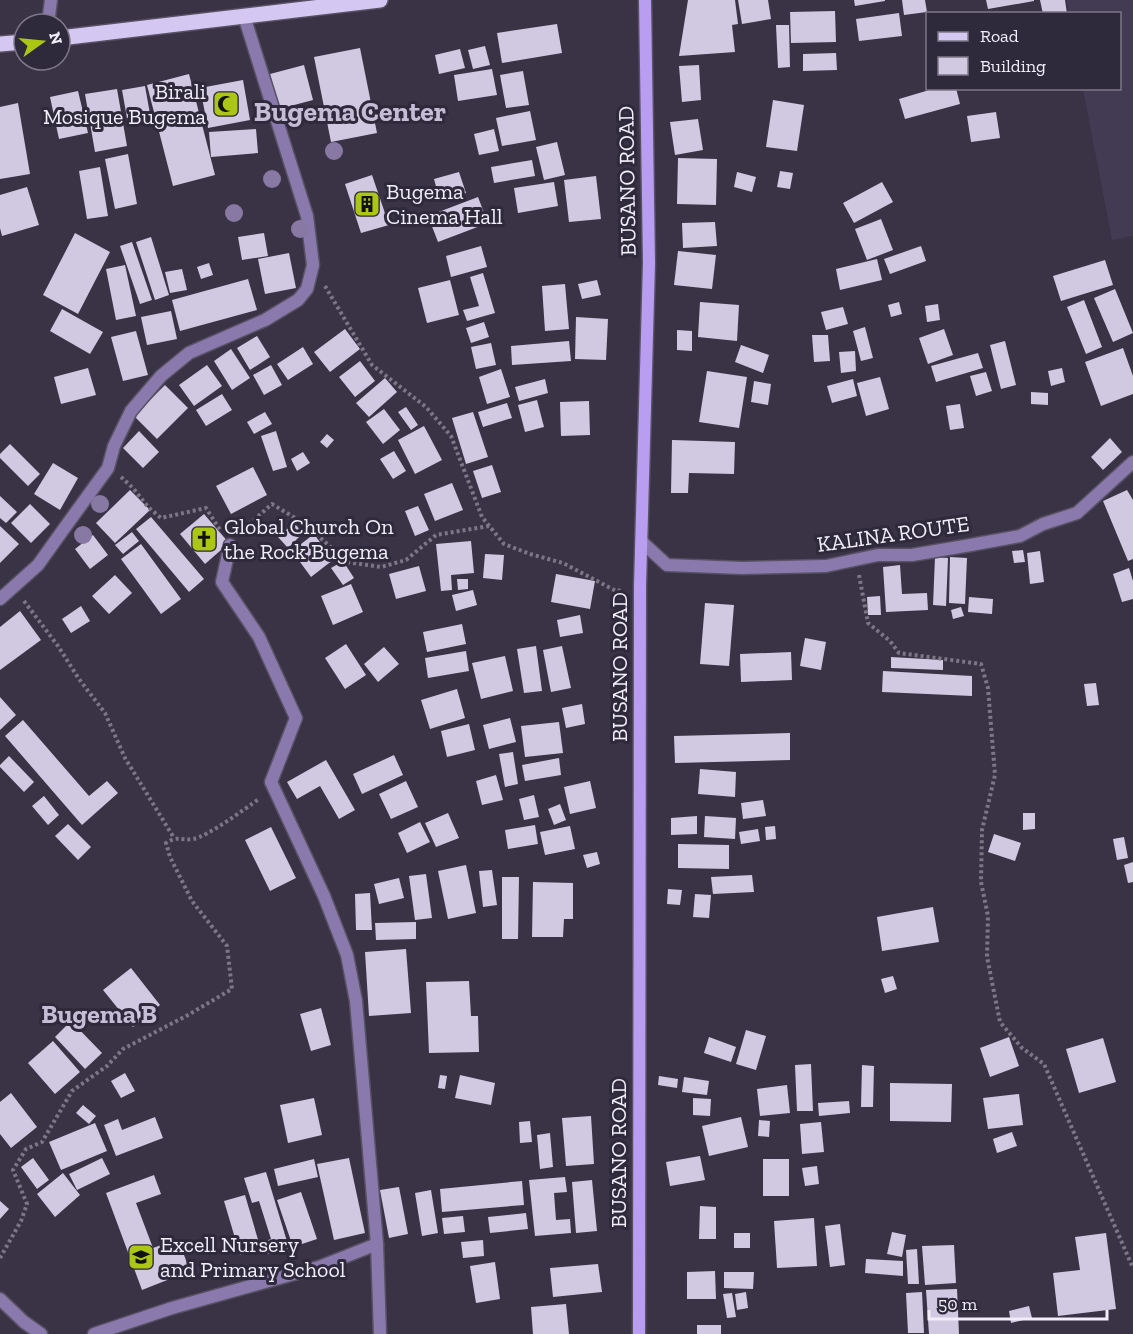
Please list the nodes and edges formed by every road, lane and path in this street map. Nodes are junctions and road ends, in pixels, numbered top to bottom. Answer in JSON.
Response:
{"nodes":[{"id":1,"x":380,"y":0,"type":"edge"},
{"id":2,"x":645,"y":0,"type":"edge"},
{"id":3,"x":244,"y":16,"type":"junction"},
{"id":4,"x":72,"y":37,"type":"edge"},
{"id":5,"x":314,"y":265,"type":"junction"},
{"id":6,"x":1133,"y":462,"type":"edge"},
{"id":7,"x":108,"y":468,"type":"junction"},
{"id":8,"x":489,"y":526,"type":"junction"},
{"id":9,"x":642,"y":542,"type":"junction"},
{"id":10,"x":230,"y":545,"type":"junction"},
{"id":11,"x":856,"y":559,"type":"junction"},
{"id":12,"x":640,"y":586,"type":"junction"},
{"id":13,"x":12,"y":589,"type":"junction"},
{"id":14,"x":0,"y":599,"type":"edge"},
{"id":15,"x":271,"y":782,"type":"junction"},
{"id":16,"x":174,"y":838,"type":"junction"},
{"id":17,"x":377,"y":1244,"type":"junction"},
{"id":18,"x":0,"y":1258,"type":"edge"},
{"id":19,"x":1133,"y":1268,"type":"edge"},
{"id":20,"x":0,"y":1299,"type":"edge"},
{"id":21,"x":41,"y":1334,"type":"edge"},
{"id":22,"x":94,"y":1334,"type":"edge"},
{"id":23,"x":381,"y":1334,"type":"edge"},
{"id":24,"x":639,"y":1334,"type":"edge"}],
"edges":[{"from":1,"to":3,"type":"main road"},
{"from":2,"to":9,"type":"street","name":"BUSANO ROAD"},
{"from":3,"to":4,"type":"main road"},
{"from":3,"to":5,"type":"street"},
{"from":5,"to":7,"type":"street"},
{"from":5,"to":8,"type":"path"},
{"from":6,"to":11,"type":"street","name":"KALINA ROUTE"},
{"from":7,"to":10,"type":"path"},
{"from":7,"to":13,"type":"street"},
{"from":8,"to":10,"type":"path"},
{"from":8,"to":12,"type":"path"},
{"from":9,"to":11,"type":"street","name":"KALINA ROUTE"},
{"from":9,"to":12,"type":"street","name":"BUSANO ROAD"},
{"from":10,"to":15,"type":"street"},
{"from":11,"to":19,"type":"path"},
{"from":12,"to":24,"type":"street","name":"BUSANO ROAD"},
{"from":13,"to":14,"type":"street"},
{"from":13,"to":16,"type":"path"},
{"from":15,"to":16,"type":"path"},
{"from":15,"to":17,"type":"street"},
{"from":16,"to":18,"type":"path"},
{"from":17,"to":22,"type":"street"},
{"from":17,"to":23,"type":"street"},
{"from":20,"to":21,"type":"street"}]}
